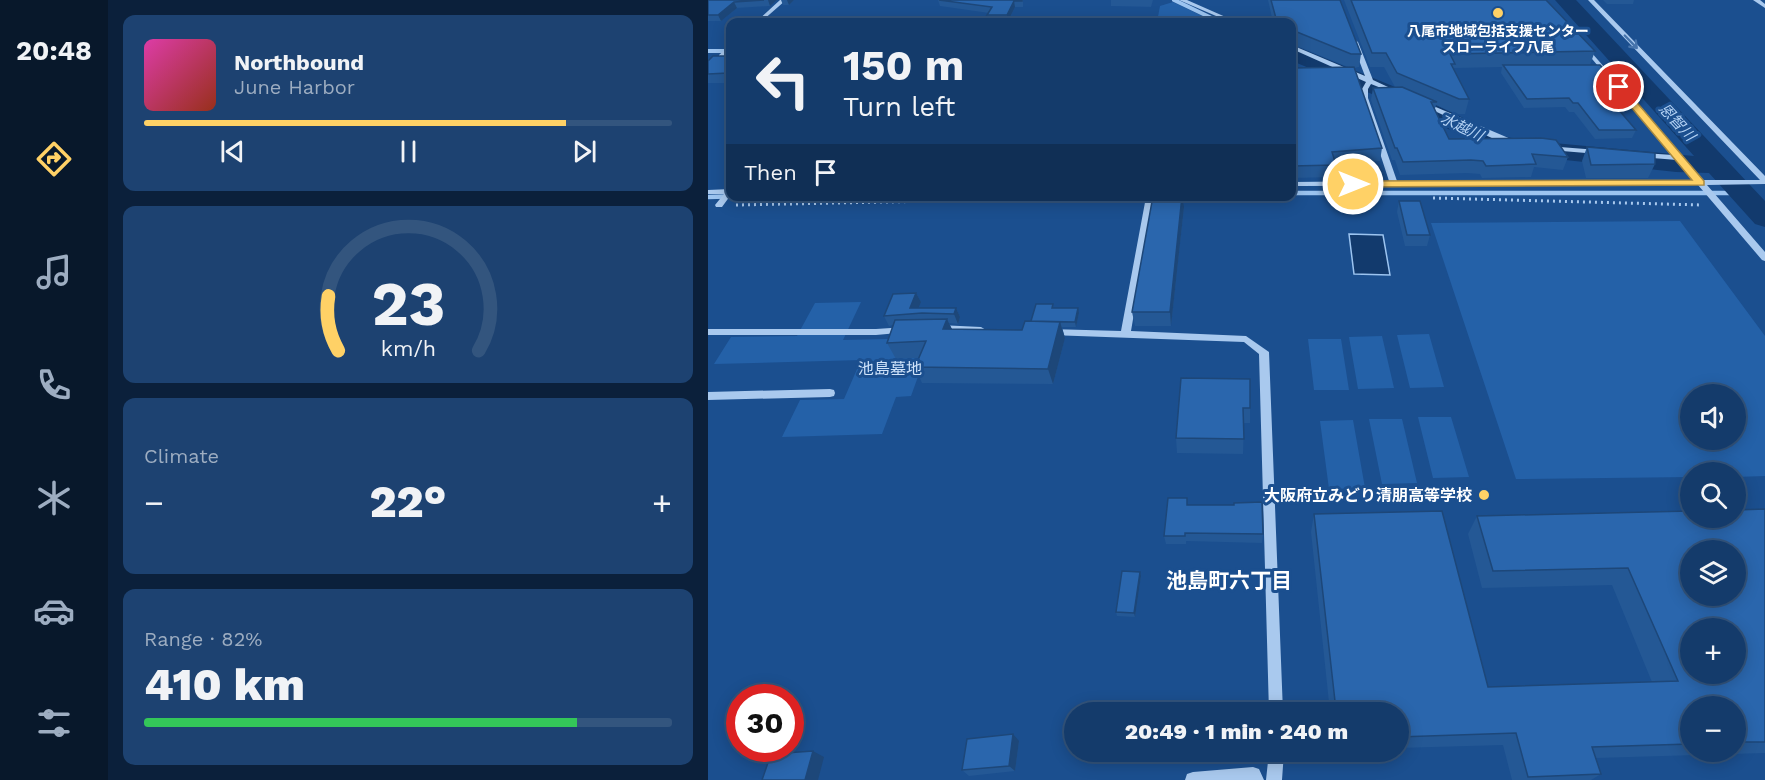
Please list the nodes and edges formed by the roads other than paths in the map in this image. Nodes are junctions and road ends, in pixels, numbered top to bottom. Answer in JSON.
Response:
{"nodes":[{"id":1,"x":783,"y":0,"type":"edge"},
{"id":2,"x":1182,"y":0,"type":"edge"},
{"id":3,"x":1591,"y":0,"type":"edge"},
{"id":4,"x":1756,"y":0,"type":"edge"},
{"id":5,"x":1765,"y":6,"type":"edge"},
{"id":6,"x":763,"y":18,"type":"edge"},
{"id":7,"x":1225,"y":18,"type":"edge"},
{"id":8,"x":1351,"y":30,"type":"edge"},
{"id":9,"x":1582,"y":43,"type":"edge"},
{"id":10,"x":1296,"y":49,"type":"edge"},
{"id":11,"x":726,"y":51,"type":"edge"},
{"id":12,"x":721,"y":56,"type":"edge"},
{"id":13,"x":1592,"y":69,"type":"edge"},
{"id":14,"x":1604,"y":69,"type":"junction"},
{"id":15,"x":1368,"y":84,"type":"junction"},
{"id":16,"x":1410,"y":99,"type":"edge"},
{"id":17,"x":1421,"y":103,"type":"edge"},
{"id":18,"x":1522,"y":144,"type":"edge"},
{"id":19,"x":1538,"y":147,"type":"edge"},
{"id":20,"x":1612,"y":153,"type":"edge"},
{"id":21,"x":1634,"y":154,"type":"edge"},
{"id":22,"x":1680,"y":159,"type":"junction"},
{"id":23,"x":1764,"y":181,"type":"edge"},
{"id":24,"x":1700,"y":183,"type":"junction"},
{"id":25,"x":1296,"y":184,"type":"edge"},
{"id":26,"x":1394,"y":184,"type":"junction"},
{"id":27,"x":726,"y":191,"type":"edge"},
{"id":28,"x":708,"y":192,"type":"edge"},
{"id":29,"x":726,"y":196,"type":"edge"},
{"id":30,"x":1149,"y":201,"type":"edge"},
{"id":31,"x":719,"y":205,"type":"road end"},
{"id":32,"x":1765,"y":258,"type":"edge"},
{"id":33,"x":997,"y":330,"type":"edge"},
{"id":34,"x":708,"y":332,"type":"edge"},
{"id":35,"x":1043,"y":332,"type":"edge"},
{"id":36,"x":1125,"y":335,"type":"junction"},
{"id":37,"x":830,"y":393,"type":"dead end"},
{"id":38,"x":708,"y":396,"type":"edge"},
{"id":39,"x":1276,"y":702,"type":"edge"},
{"id":40,"x":1276,"y":762,"type":"edge"},
{"id":41,"x":1193,"y":780,"type":"edge"},
{"id":42,"x":1256,"y":780,"type":"edge"},
{"id":43,"x":1274,"y":780,"type":"edge"}],
"edges":[{"from":1,"to":6,"type":"street"},
{"from":2,"to":7,"type":"street"},
{"from":3,"to":23,"type":"street","one_way":true},
{"from":4,"to":5,"type":"street"},
{"from":8,"to":15,"type":"street"},
{"from":9,"to":14,"type":"street"},
{"from":10,"to":15,"type":"street"},
{"from":11,"to":12,"type":"street"},
{"from":13,"to":14,"type":"street"},
{"from":14,"to":22,"type":"street"},
{"from":15,"to":16,"type":"street"},
{"from":15,"to":26,"type":"street"},
{"from":17,"to":18,"type":"street"},
{"from":19,"to":20,"type":"street"},
{"from":21,"to":22,"type":"street"},
{"from":22,"to":24,"type":"street"},
{"from":23,"to":24,"type":"street"},
{"from":24,"to":26,"type":"street"},
{"from":24,"to":32,"type":"street"},
{"from":25,"to":26,"type":"street"},
{"from":27,"to":28,"type":"street"},
{"from":29,"to":31,"type":"street"},
{"from":30,"to":36,"type":"street"},
{"from":33,"to":34,"type":"street"},
{"from":35,"to":36,"type":"street"},
{"from":36,"to":39,"type":"street"},
{"from":37,"to":38,"type":"street"},
{"from":40,"to":43,"type":"street"},
{"from":41,"to":42,"type":"street"}]}
